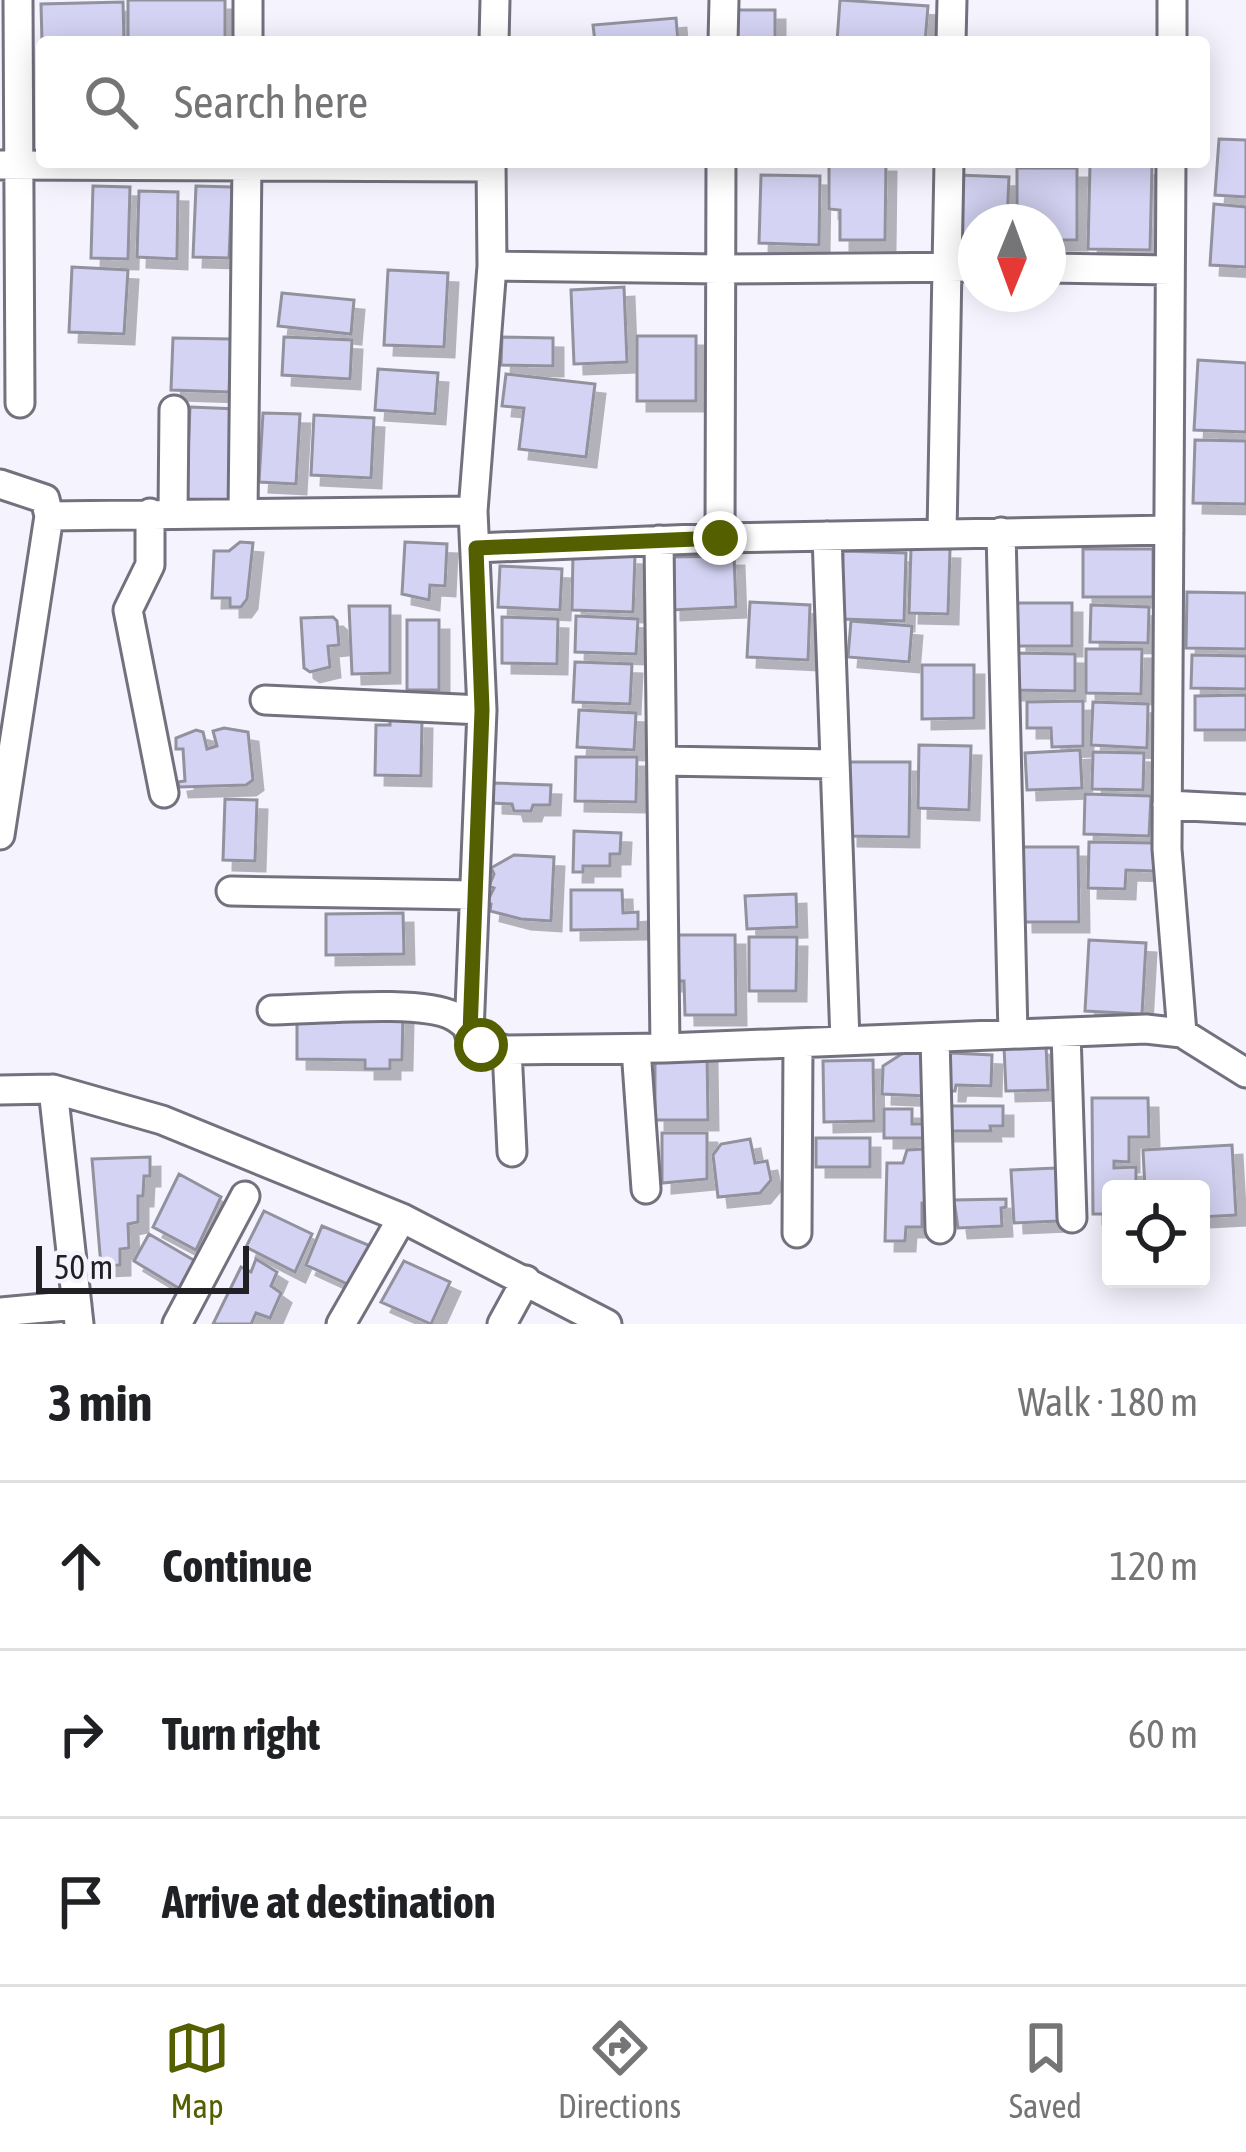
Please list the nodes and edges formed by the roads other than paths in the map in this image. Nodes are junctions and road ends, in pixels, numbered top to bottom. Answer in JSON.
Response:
{"nodes":[{"id":1,"x":18,"y":0,"type":"edge"},
{"id":2,"x":248,"y":0,"type":"edge"},
{"id":3,"x":495,"y":0,"type":"edge"},
{"id":4,"x":724,"y":0,"type":"edge"},
{"id":5,"x":952,"y":0,"type":"edge"},
{"id":6,"x":1172,"y":0,"type":"edge"},
{"id":7,"x":248,"y":36,"type":"edge"},
{"id":8,"x":494,"y":36,"type":"edge"},
{"id":9,"x":723,"y":36,"type":"edge"},
{"id":10,"x":951,"y":36,"type":"edge"},
{"id":11,"x":1172,"y":36,"type":"edge"},
{"id":12,"x":9,"y":165,"type":"edge"},
{"id":13,"x":248,"y":168,"type":"edge"},
{"id":14,"x":491,"y":168,"type":"edge"},
{"id":15,"x":721,"y":168,"type":"edge"},
{"id":16,"x":949,"y":168,"type":"edge"},
{"id":17,"x":1171,"y":168,"type":"edge"},
{"id":18,"x":492,"y":266,"type":"junction"},
{"id":19,"x":947,"y":266,"type":"junction"},
{"id":20,"x":958,"y":266,"type":"edge"},
{"id":21,"x":1066,"y":268,"type":"edge"},
{"id":22,"x":719,"y":269,"type":"junction"},
{"id":23,"x":1170,"y":270,"type":"junction"},
{"id":24,"x":10,"y":327,"type":"edge"},
{"id":25,"x":20,"y":403,"type":"dead end"},
{"id":26,"x":174,"y":410,"type":"dead end"},
{"id":27,"x":0,"y":484,"type":"edge"},
{"id":28,"x":473,"y":511,"type":"junction"},
{"id":29,"x":162,"y":513,"type":"junction"},
{"id":30,"x":243,"y":513,"type":"junction"},
{"id":31,"x":49,"y":516,"type":"junction"},
{"id":32,"x":1169,"y":530,"type":"junction"},
{"id":33,"x":1001,"y":532,"type":"junction"},
{"id":34,"x":942,"y":533,"type":"junction"},
{"id":35,"x":827,"y":536,"type":"junction"},
{"id":36,"x":720,"y":538,"type":"junction"},
{"id":37,"x":659,"y":540,"type":"junction"},
{"id":38,"x":476,"y":548,"type":"junction"},
{"id":39,"x":265,"y":700,"type":"dead end"},
{"id":40,"x":482,"y":710,"type":"junction"},
{"id":41,"x":662,"y":761,"type":"junction"},
{"id":42,"x":835,"y":764,"type":"junction"},
{"id":43,"x":164,"y":794,"type":"dead end"},
{"id":44,"x":1167,"y":805,"type":"junction"},
{"id":45,"x":1246,"y":809,"type":"edge"},
{"id":46,"x":0,"y":835,"type":"edge"},
{"id":47,"x":231,"y":891,"type":"dead end"},
{"id":48,"x":475,"y":895,"type":"junction"},
{"id":49,"x":272,"y":1010,"type":"dead end"},
{"id":50,"x":470,"y":1033,"type":"junction"},
{"id":51,"x":1066,"y":1033,"type":"junction"},
{"id":52,"x":1182,"y":1033,"type":"junction"},
{"id":53,"x":1012,"y":1034,"type":"junction"},
{"id":54,"x":934,"y":1038,"type":"junction"},
{"id":55,"x":845,"y":1041,"type":"junction"},
{"id":56,"x":797,"y":1043,"type":"junction"},
{"id":57,"x":665,"y":1048,"type":"junction"},
{"id":58,"x":636,"y":1049,"type":"junction"},
{"id":59,"x":507,"y":1050,"type":"junction"},
{"id":60,"x":1246,"y":1073,"type":"edge"},
{"id":61,"x":52,"y":1089,"type":"junction"},
{"id":62,"x":0,"y":1090,"type":"edge"},
{"id":63,"x":512,"y":1152,"type":"dead end"},
{"id":64,"x":646,"y":1189,"type":"dead end"},
{"id":65,"x":245,"y":1196,"type":"dead end"},
{"id":66,"x":402,"y":1218,"type":"junction"},
{"id":67,"x":1072,"y":1218,"type":"dead end"},
{"id":68,"x":940,"y":1229,"type":"dead end"},
{"id":69,"x":797,"y":1233,"type":"dead end"},
{"id":70,"x":526,"y":1280,"type":"junction"},
{"id":71,"x":0,"y":1312,"type":"edge"},
{"id":72,"x":78,"y":1314,"type":"edge"},
{"id":73,"x":177,"y":1324,"type":"edge"},
{"id":74,"x":341,"y":1324,"type":"edge"},
{"id":75,"x":502,"y":1324,"type":"edge"},
{"id":76,"x":607,"y":1324,"type":"edge"}],
"edges":[{"from":1,"to":12,"type":"street"},
{"from":2,"to":7,"type":"street"},
{"from":3,"to":8,"type":"street"},
{"from":4,"to":9,"type":"street"},
{"from":5,"to":10,"type":"street"},
{"from":6,"to":11,"type":"street"},
{"from":12,"to":24,"type":"street"},
{"from":13,"to":30,"type":"street"},
{"from":14,"to":18,"type":"street"},
{"from":15,"to":22,"type":"street"},
{"from":16,"to":19,"type":"street"},
{"from":17,"to":23,"type":"street"},
{"from":18,"to":22,"type":"street"},
{"from":18,"to":28,"type":"street"},
{"from":19,"to":20,"type":"street"},
{"from":19,"to":22,"type":"street"},
{"from":19,"to":34,"type":"street"},
{"from":21,"to":23,"type":"street"},
{"from":22,"to":36,"type":"street"},
{"from":23,"to":32,"type":"street"},
{"from":24,"to":25,"type":"street"},
{"from":26,"to":29,"type":"street"},
{"from":27,"to":31,"type":"street"},
{"from":28,"to":30,"type":"street"},
{"from":28,"to":38,"type":"street"},
{"from":29,"to":30,"type":"street"},
{"from":29,"to":31,"type":"street"},
{"from":29,"to":43,"type":"street"},
{"from":31,"to":46,"type":"street"},
{"from":32,"to":33,"type":"street"},
{"from":32,"to":44,"type":"street"},
{"from":33,"to":34,"type":"street"},
{"from":33,"to":53,"type":"street"},
{"from":34,"to":35,"type":"street"},
{"from":35,"to":36,"type":"street"},
{"from":35,"to":42,"type":"street"},
{"from":36,"to":37,"type":"street"},
{"from":37,"to":38,"type":"street"},
{"from":37,"to":41,"type":"street"},
{"from":38,"to":40,"type":"street"},
{"from":39,"to":40,"type":"street"},
{"from":40,"to":48,"type":"street"},
{"from":41,"to":42,"type":"street"},
{"from":41,"to":57,"type":"street"},
{"from":42,"to":55,"type":"street"},
{"from":44,"to":45,"type":"street"},
{"from":44,"to":52,"type":"street"},
{"from":47,"to":48,"type":"street"},
{"from":48,"to":50,"type":"street"},
{"from":49,"to":50,"type":"street"},
{"from":50,"to":59,"type":"street"},
{"from":51,"to":52,"type":"street"},
{"from":51,"to":53,"type":"street"},
{"from":51,"to":67,"type":"street"},
{"from":52,"to":60,"type":"street"},
{"from":53,"to":54,"type":"street"},
{"from":54,"to":55,"type":"street"},
{"from":54,"to":68,"type":"street"},
{"from":55,"to":56,"type":"street"},
{"from":56,"to":57,"type":"street"},
{"from":56,"to":69,"type":"street"},
{"from":57,"to":58,"type":"street"},
{"from":58,"to":59,"type":"street"},
{"from":58,"to":64,"type":"street"},
{"from":59,"to":63,"type":"street"},
{"from":61,"to":62,"type":"street"},
{"from":61,"to":66,"type":"street"},
{"from":61,"to":72,"type":"street"},
{"from":65,"to":73,"type":"street"},
{"from":66,"to":70,"type":"street"},
{"from":66,"to":74,"type":"street"},
{"from":70,"to":75,"type":"street"},
{"from":70,"to":76,"type":"street"},
{"from":71,"to":72,"type":"street"}]}
